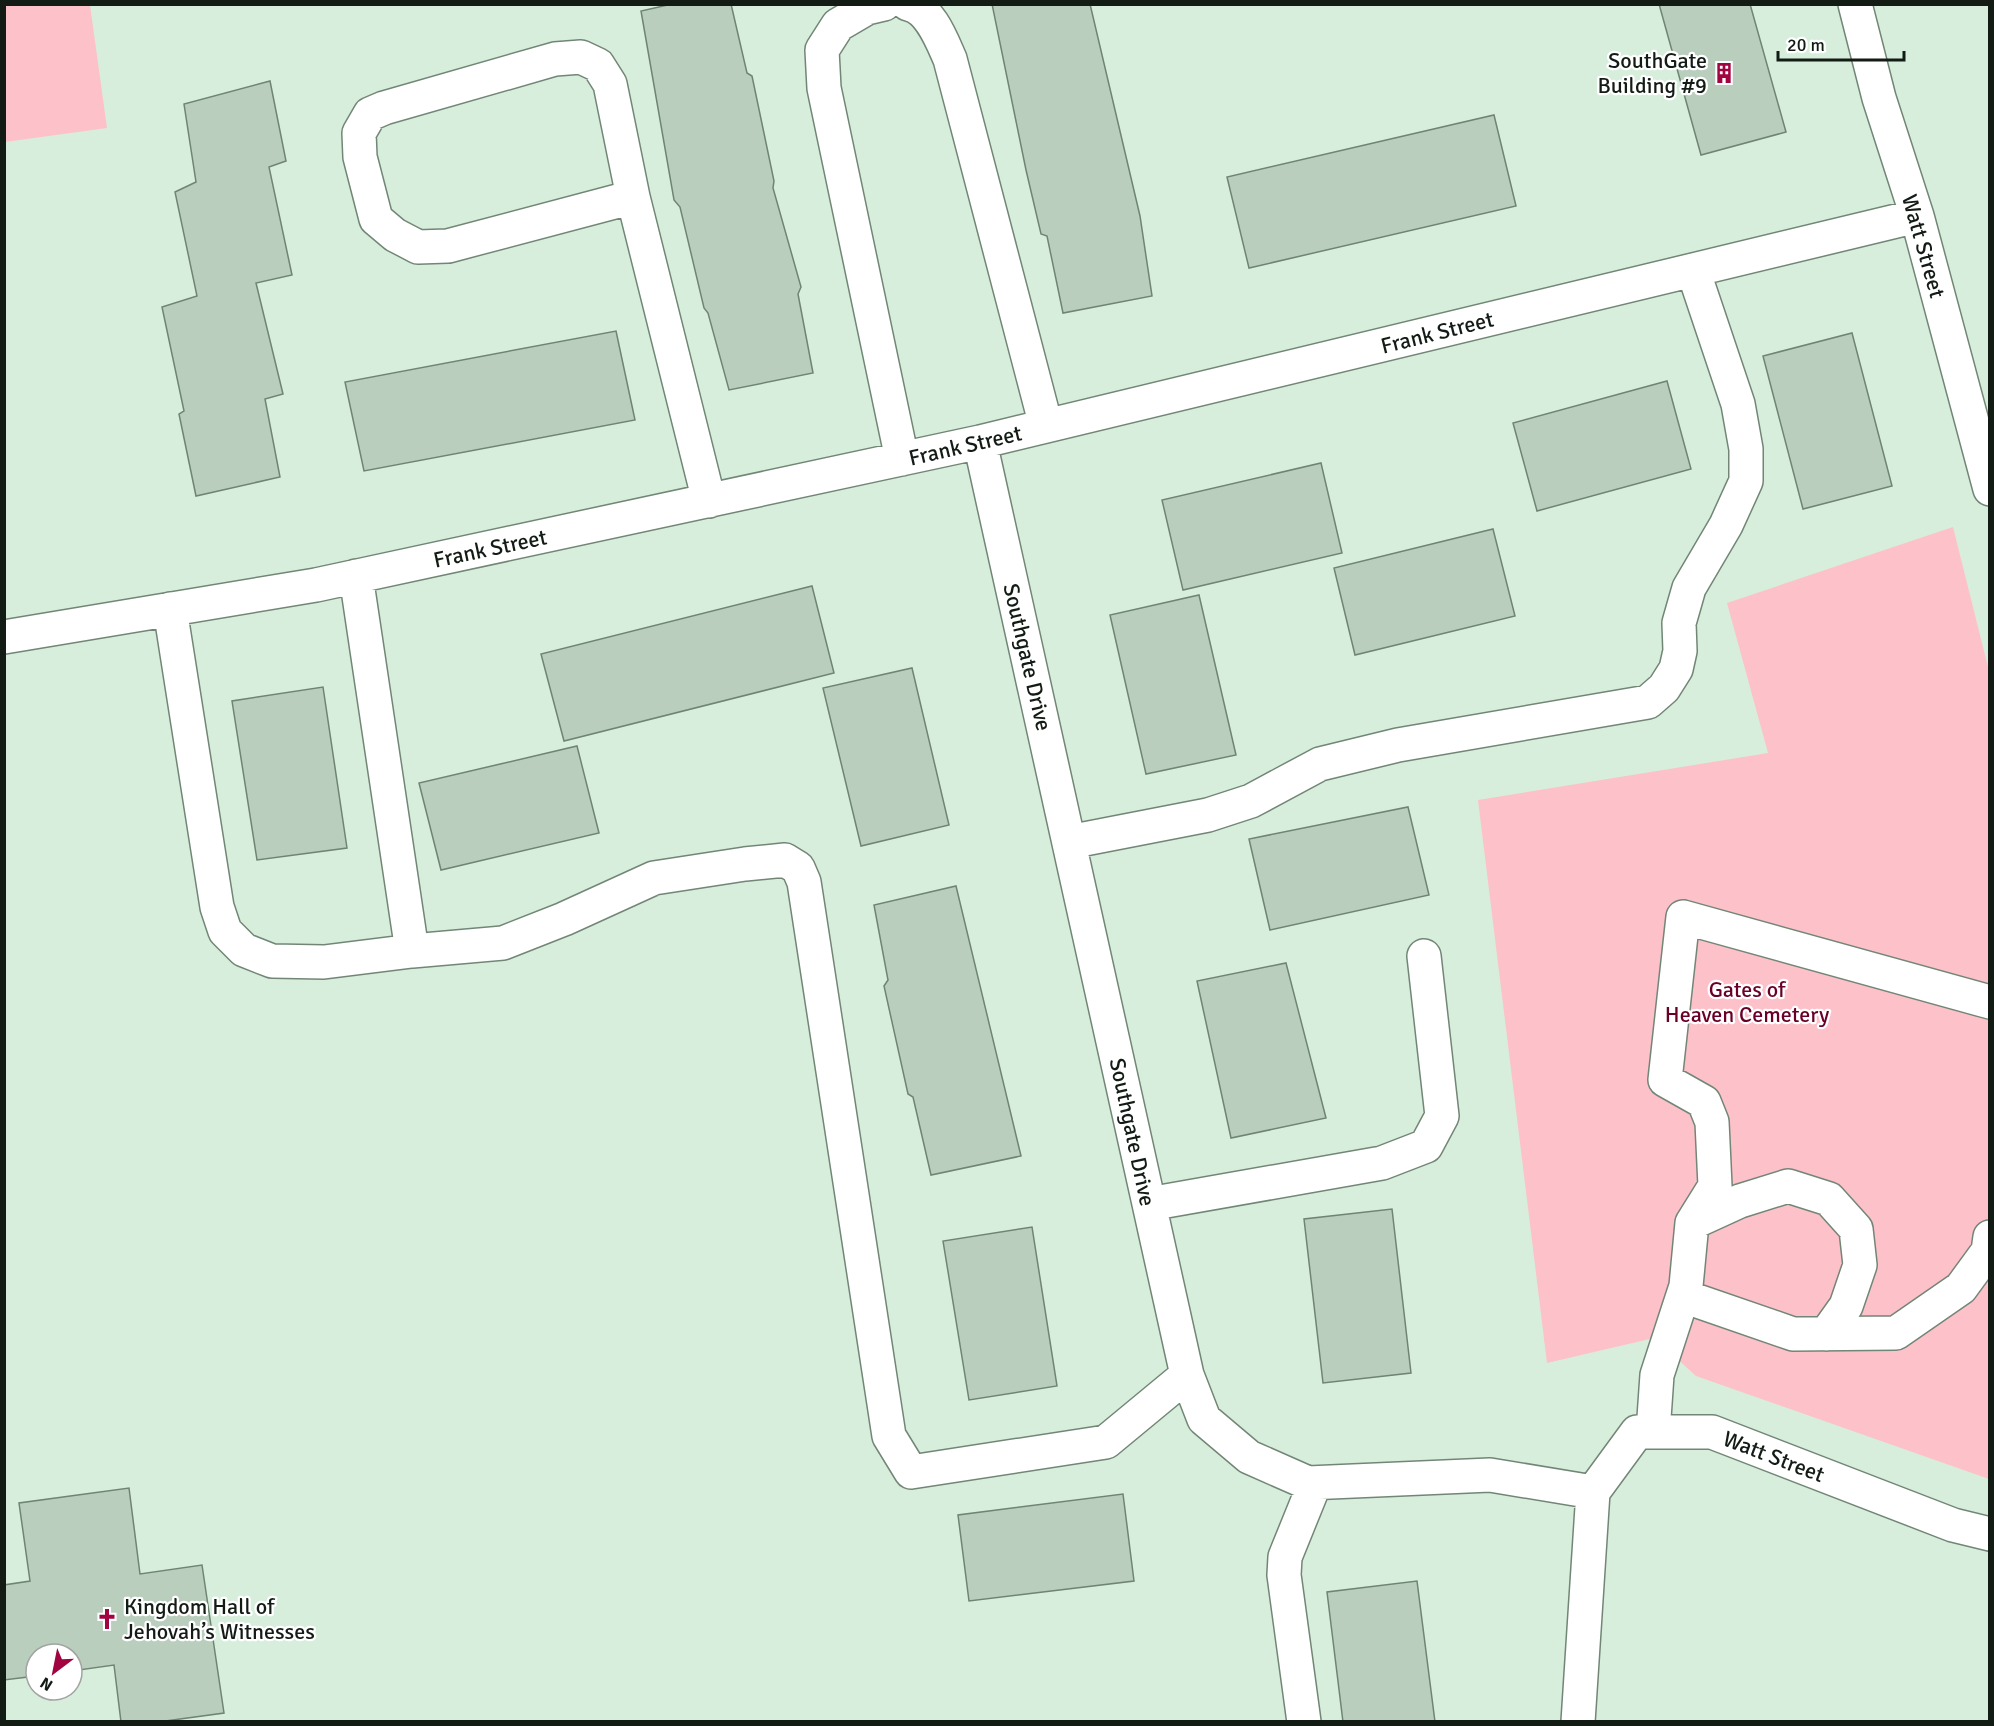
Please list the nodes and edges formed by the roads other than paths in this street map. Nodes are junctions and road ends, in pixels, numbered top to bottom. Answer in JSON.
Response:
{"nodes":[{"id":1,"x":884,"y":4,"type":"edge"},
{"id":2,"x":909,"y":4,"type":"edge"},
{"id":3,"x":1855,"y":4,"type":"edge"},
{"id":4,"x":633,"y":197,"type":"junction"},
{"id":5,"x":1917,"y":216,"type":"junction"},
{"id":6,"x":1693,"y":270,"type":"junction"},
{"id":7,"x":1046,"y":426,"type":"junction"},
{"id":8,"x":980,"y":442,"type":"junction"},
{"id":9,"x":902,"y":459,"type":"junction"},
{"id":10,"x":1989,"y":489,"type":"edge"},
{"id":11,"x":709,"y":501,"type":"junction"},
{"id":12,"x":356,"y":576,"type":"junction"},
{"id":13,"x":170,"y":609,"type":"junction"},
{"id":14,"x":4,"y":637,"type":"edge"},
{"id":15,"x":1069,"y":842,"type":"junction"},
{"id":16,"x":412,"y":951,"type":"junction"},
{"id":17,"x":1424,"y":956,"type":"dead end"},
{"id":18,"x":1989,"y":1002,"type":"edge"},
{"id":19,"x":1149,"y":1204,"type":"junction"},
{"id":20,"x":1692,"y":1223,"type":"junction"},
{"id":21,"x":1989,"y":1237,"type":"edge"},
{"id":22,"x":1683,"y":1296,"type":"junction"},
{"id":23,"x":1826,"y":1334,"type":"junction"},
{"id":24,"x":1186,"y":1374,"type":"junction"},
{"id":25,"x":1653,"y":1432,"type":"junction"},
{"id":26,"x":1315,"y":1483,"type":"junction"},
{"id":27,"x":1593,"y":1492,"type":"junction"},
{"id":28,"x":1989,"y":1534,"type":"edge"},
{"id":29,"x":1304,"y":1722,"type":"edge"},
{"id":30,"x":1578,"y":1722,"type":"edge"}],
"edges":[{"from":1,"to":9,"type":"street"},
{"from":2,"to":7,"type":"street"},
{"from":3,"to":5,"type":"street","name":"Watt Street"},
{"from":4,"to":4,"type":"street"},
{"from":4,"to":11,"type":"street"},
{"from":5,"to":6,"type":"street","name":"Frank Street"},
{"from":5,"to":10,"type":"street","name":"Watt Street"},
{"from":6,"to":7,"type":"street","name":"Frank Street"},
{"from":6,"to":15,"type":"street"},
{"from":7,"to":8,"type":"street","name":"Frank Street"},
{"from":8,"to":9,"type":"street","name":"Frank Street"},
{"from":8,"to":15,"type":"street","name":"Southgate Drive"},
{"from":9,"to":11,"type":"street","name":"Frank Street"},
{"from":11,"to":12,"type":"street","name":"Frank Street"},
{"from":12,"to":13,"type":"street","name":"Frank Street"},
{"from":12,"to":16,"type":"street"},
{"from":13,"to":14,"type":"street","name":"Frank Street"},
{"from":13,"to":16,"type":"street"},
{"from":15,"to":19,"type":"street","name":"Southgate Drive"},
{"from":16,"to":24,"type":"street"},
{"from":17,"to":19,"type":"street"},
{"from":18,"to":20,"type":"street"},
{"from":19,"to":24,"type":"street","name":"Southgate Drive"},
{"from":20,"to":22,"type":"street"},
{"from":20,"to":23,"type":"street"},
{"from":21,"to":23,"type":"street"},
{"from":22,"to":23,"type":"street"},
{"from":22,"to":25,"type":"street"},
{"from":24,"to":26,"type":"street","name":"Southgate Drive"},
{"from":25,"to":27,"type":"street","name":"Watt Street"},
{"from":25,"to":28,"type":"street","name":"Watt Street"},
{"from":26,"to":27,"type":"street","name":"Southgate Drive"},
{"from":26,"to":29,"type":"street"},
{"from":27,"to":30,"type":"street"}]}
